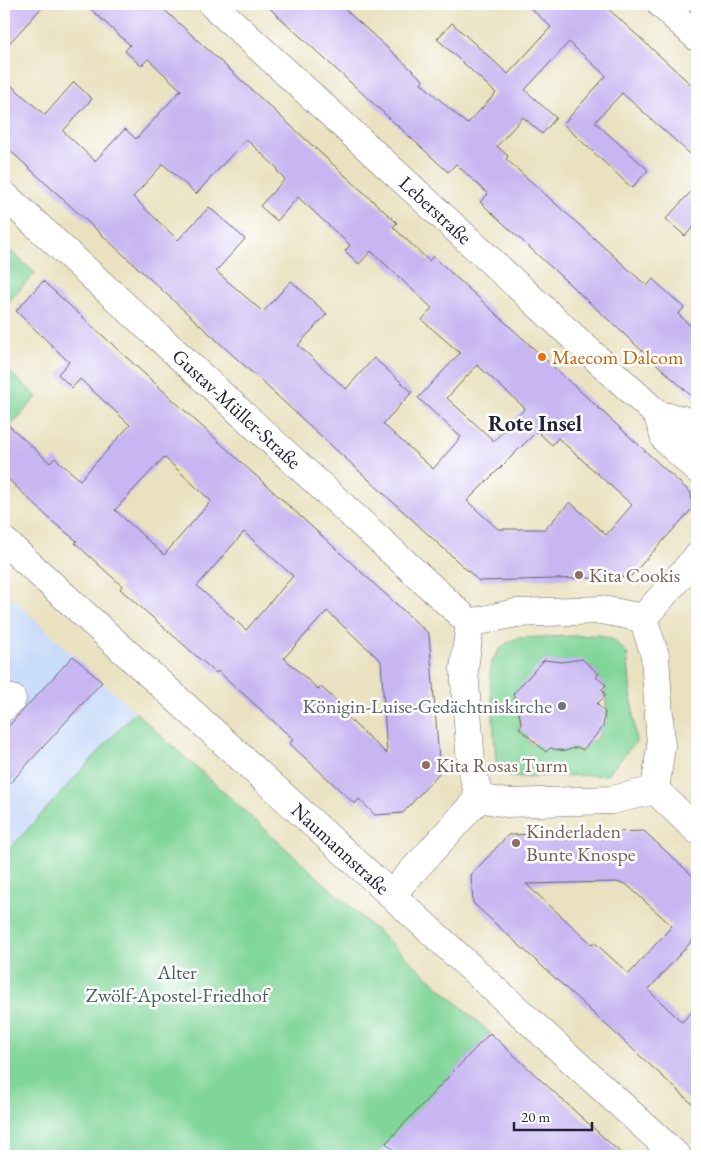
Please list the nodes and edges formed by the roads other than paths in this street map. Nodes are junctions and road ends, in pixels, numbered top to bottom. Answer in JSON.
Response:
{"nodes":[{"id":1,"x":212,"y":4,"type":"edge"},
{"id":2,"x":661,"y":4,"type":"edge"},
{"id":3,"x":697,"y":37,"type":"edge"},
{"id":4,"x":4,"y":195,"type":"edge"},
{"id":5,"x":658,"y":415,"type":"junction"},
{"id":6,"x":697,"y":433,"type":"edge"},
{"id":7,"x":697,"y":469,"type":"edge"},
{"id":8,"x":4,"y":541,"type":"edge"},
{"id":9,"x":697,"y":557,"type":"edge"},
{"id":10,"x":642,"y":618,"type":"junction"},
{"id":11,"x":470,"y":622,"type":"junction"},
{"id":12,"x":655,"y":790,"type":"junction"},
{"id":13,"x":479,"y":798,"type":"junction"},
{"id":14,"x":697,"y":830,"type":"edge"},
{"id":15,"x":391,"y":895,"type":"junction"},
{"id":16,"x":677,"y":1156,"type":"edge"}],
"edges":[{"from":1,"to":5,"type":"street","name":"Leberstraße"},
{"from":2,"to":3,"type":"street"},
{"from":4,"to":11,"type":"street","name":"Gustav-Müller-Straße"},
{"from":5,"to":6,"type":"street"},
{"from":5,"to":7,"type":"street"},
{"from":8,"to":15,"type":"street","name":"Naumannstraße"},
{"from":9,"to":10,"type":"street"},
{"from":10,"to":11,"type":"street"},
{"from":10,"to":12,"type":"street"},
{"from":11,"to":13,"type":"street"},
{"from":12,"to":13,"type":"street"},
{"from":12,"to":14,"type":"street"},
{"from":13,"to":15,"type":"street"},
{"from":15,"to":16,"type":"street","name":"Naumannstraße"}]}
